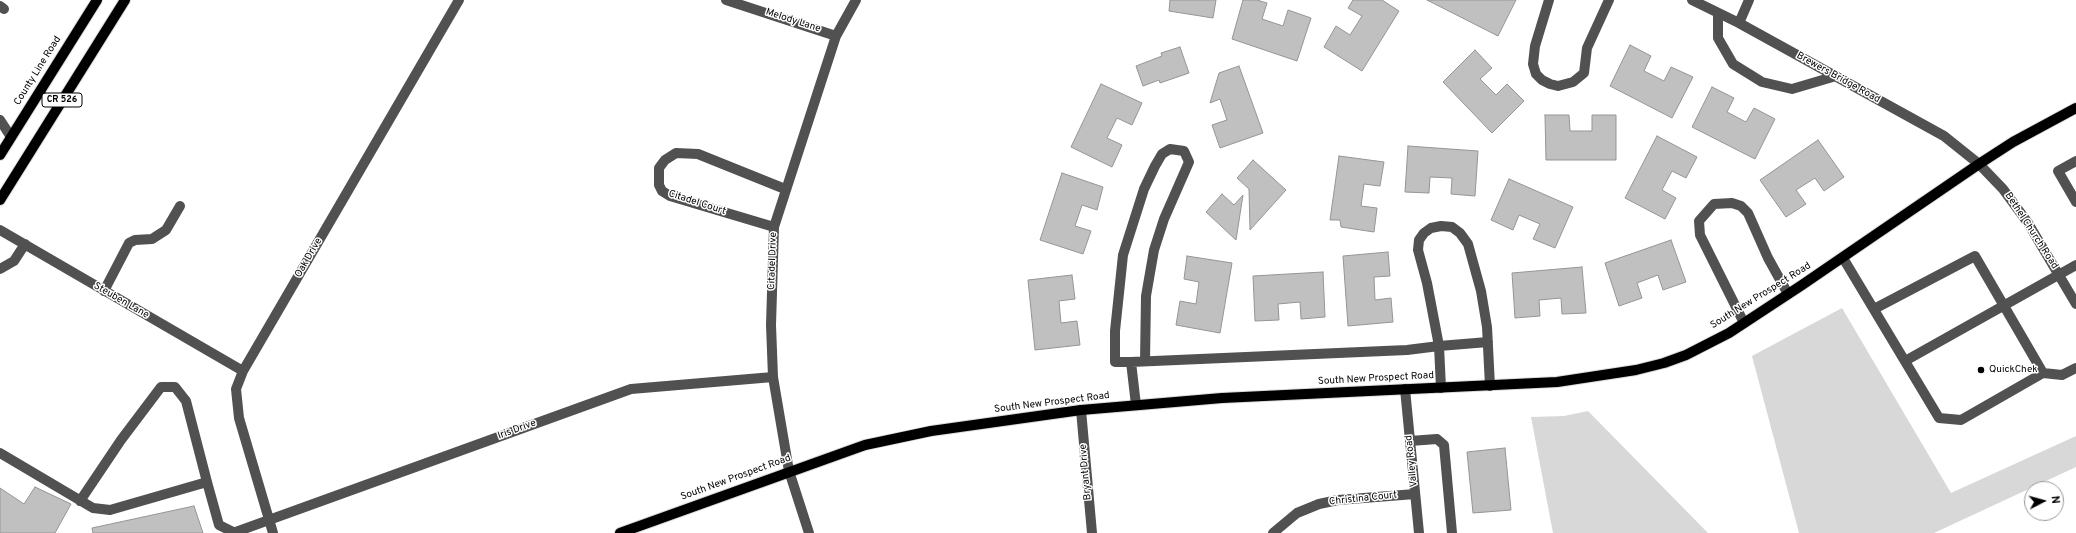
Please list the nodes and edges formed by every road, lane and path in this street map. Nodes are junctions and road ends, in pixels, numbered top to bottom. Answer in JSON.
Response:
{"nodes":[{"id":1,"x":97,"y":0,"type":"edge"},
{"id":2,"x":125,"y":0,"type":"edge"},
{"id":3,"x":459,"y":0,"type":"edge"},
{"id":4,"x":726,"y":0,"type":"edge"},
{"id":5,"x":856,"y":0,"type":"edge"},
{"id":6,"x":1549,"y":0,"type":"edge"},
{"id":7,"x":1609,"y":0,"type":"edge"},
{"id":8,"x":1692,"y":0,"type":"edge"},
{"id":9,"x":1749,"y":0,"type":"edge"},
{"id":10,"x":1718,"y":13,"type":"junction"},
{"id":11,"x":1739,"y":23,"type":"junction"},
{"id":12,"x":836,"y":36,"type":"junction"},
{"id":13,"x":1836,"y":76,"type":"junction"},
{"id":14,"x":2076,"y":108,"type":"edge"},
{"id":15,"x":0,"y":120,"type":"edge"},
{"id":16,"x":11,"y":137,"type":"junction"},
{"id":17,"x":0,"y":155,"type":"edge"},
{"id":18,"x":2076,"y":161,"type":"edge"},
{"id":19,"x":1979,"y":164,"type":"junction"},
{"id":20,"x":785,"y":189,"type":"junction"},
{"id":21,"x":0,"y":200,"type":"edge"},
{"id":22,"x":2076,"y":202,"type":"edge"},
{"id":23,"x":180,"y":206,"type":"dead end"},
{"id":24,"x":774,"y":228,"type":"junction"},
{"id":25,"x":0,"y":230,"type":"edge"},
{"id":26,"x":25,"y":244,"type":"junction"},
{"id":27,"x":1843,"y":258,"type":"junction"},
{"id":28,"x":2076,"y":265,"type":"edge"},
{"id":29,"x":0,"y":269,"type":"edge"},
{"id":30,"x":2060,"y":274,"type":"junction"},
{"id":31,"x":104,"y":291,"type":"junction"},
{"id":32,"x":1788,"y":294,"type":"junction"},
{"id":33,"x":2076,"y":304,"type":"edge"},
{"id":34,"x":2003,"y":305,"type":"junction"},
{"id":35,"x":1874,"y":309,"type":"junction"},
{"id":36,"x":1744,"y":323,"type":"junction"},
{"id":37,"x":1488,"y":342,"type":"junction"},
{"id":38,"x":1439,"y":346,"type":"junction"},
{"id":39,"x":1905,"y":361,"type":"junction"},
{"id":40,"x":1131,"y":362,"type":"junction"},
{"id":41,"x":1145,"y":362,"type":"junction"},
{"id":42,"x":2076,"y":368,"type":"edge"},
{"id":43,"x":243,"y":371,"type":"junction"},
{"id":44,"x":2043,"y":373,"type":"junction"},
{"id":45,"x":773,"y":377,"type":"junction"},
{"id":46,"x":1490,"y":386,"type":"junction"},
{"id":47,"x":1441,"y":388,"type":"junction"},
{"id":48,"x":1405,"y":389,"type":"junction"},
{"id":49,"x":1136,"y":406,"type":"junction"},
{"id":50,"x":1080,"y":410,"type":"junction"},
{"id":51,"x":1410,"y":441,"type":"junction"},
{"id":52,"x":0,"y":453,"type":"edge"},
{"id":53,"x":789,"y":471,"type":"junction"},
{"id":54,"x":207,"y":482,"type":"junction"},
{"id":55,"x":1415,"y":494,"type":"junction"},
{"id":56,"x":80,"y":501,"type":"junction"},
{"id":57,"x":269,"y":519,"type":"junction"},
{"id":58,"x":233,"y":532,"type":"edge"},
{"id":59,"x":273,"y":533,"type":"edge"},
{"id":60,"x":620,"y":533,"type":"edge"},
{"id":61,"x":808,"y":533,"type":"edge"},
{"id":62,"x":1092,"y":533,"type":"edge"},
{"id":63,"x":1272,"y":533,"type":"edge"},
{"id":64,"x":1419,"y":533,"type":"edge"},
{"id":65,"x":1452,"y":533,"type":"edge"}],
"edges":[{"from":1,"to":16,"type":"main road","name":"County Line Road","number":"CR 526"},
{"from":2,"to":21,"type":"main road","number":"CR 526"},
{"from":3,"to":43,"type":"street","name":"Oak Drive"},
{"from":4,"to":12,"type":"street","name":"Melody Lane"},
{"from":5,"to":12,"type":"street","name":"Citadel Drive"},
{"from":6,"to":7,"type":"street"},
{"from":8,"to":10,"type":"street","name":"Brewers Bridge Road"},
{"from":9,"to":11,"type":"street"},
{"from":10,"to":11,"type":"street","name":"Brewers Bridge Road"},
{"from":10,"to":13,"type":"street"},
{"from":11,"to":13,"type":"street","name":"Brewers Bridge Road"},
{"from":12,"to":20,"type":"street","name":"Citadel Drive"},
{"from":13,"to":19,"type":"street","name":"Brewers Bridge Road"},
{"from":14,"to":19,"type":"main road","name":"South New Prospect Road"},
{"from":15,"to":16,"type":"street"},
{"from":16,"to":17,"type":"main road","name":"County Line Road","number":"CR 526"},
{"from":18,"to":22,"type":"street"},
{"from":19,"to":27,"type":"main road","name":"South New Prospect Road"},
{"from":19,"to":30,"type":"street","name":"Bethel Church Road"},
{"from":20,"to":24,"type":"street","name":"Citadel Drive"},
{"from":20,"to":24,"type":"street","name":"Citadel Court"},
{"from":23,"to":31,"type":"street"},
{"from":24,"to":45,"type":"street","name":"Citadel Drive"},
{"from":25,"to":26,"type":"street","name":"Steuben Lane"},
{"from":26,"to":29,"type":"street"},
{"from":26,"to":31,"type":"street","name":"Steuben Lane"},
{"from":27,"to":32,"type":"main road","name":"South New Prospect Road"},
{"from":27,"to":35,"type":"street"},
{"from":28,"to":30,"type":"street"},
{"from":30,"to":33,"type":"street","name":"Bethel Church Road"},
{"from":30,"to":34,"type":"street"},
{"from":31,"to":43,"type":"street","name":"Steuben Lane"},
{"from":32,"to":36,"type":"main road","name":"South New Prospect Road"},
{"from":32,"to":36,"type":"street"},
{"from":34,"to":35,"type":"street"},
{"from":34,"to":39,"type":"street"},
{"from":34,"to":44,"type":"street"},
{"from":35,"to":39,"type":"street"},
{"from":36,"to":46,"type":"main road","name":"South New Prospect Road"},
{"from":37,"to":38,"type":"street"},
{"from":37,"to":38,"type":"street"},
{"from":37,"to":46,"type":"street"},
{"from":38,"to":41,"type":"street"},
{"from":38,"to":47,"type":"street"},
{"from":39,"to":44,"type":"street"},
{"from":40,"to":41,"type":"street"},
{"from":40,"to":41,"type":"street"},
{"from":40,"to":49,"type":"street"},
{"from":42,"to":44,"type":"street"},
{"from":43,"to":57,"type":"street","name":"Oak Drive"},
{"from":45,"to":53,"type":"street","name":"Citadel Drive"},
{"from":45,"to":57,"type":"street","name":"Iris Drive"},
{"from":46,"to":47,"type":"main road","name":"South New Prospect Road"},
{"from":47,"to":48,"type":"main road","name":"South New Prospect Road"},
{"from":48,"to":49,"type":"main road","name":"South New Prospect Road"},
{"from":48,"to":51,"type":"street","name":"Valley Road"},
{"from":49,"to":50,"type":"main road","name":"South New Prospect Road"},
{"from":50,"to":53,"type":"main road","name":"South New Prospect Road"},
{"from":50,"to":62,"type":"street","name":"Bryant Drive"},
{"from":51,"to":55,"type":"street","name":"Valley Road"},
{"from":51,"to":65,"type":"street"},
{"from":52,"to":56,"type":"street"},
{"from":53,"to":60,"type":"main road","name":"South New Prospect Road"},
{"from":53,"to":61,"type":"street","name":"Citadel Drive"},
{"from":54,"to":56,"type":"street"},
{"from":54,"to":56,"type":"street"},
{"from":54,"to":58,"type":"street"},
{"from":55,"to":63,"type":"street","name":"Christina Court"},
{"from":55,"to":64,"type":"street","name":"Valley Road"},
{"from":57,"to":58,"type":"street","name":"Iris Drive"},
{"from":57,"to":59,"type":"street","name":"Oak Drive"}]}
